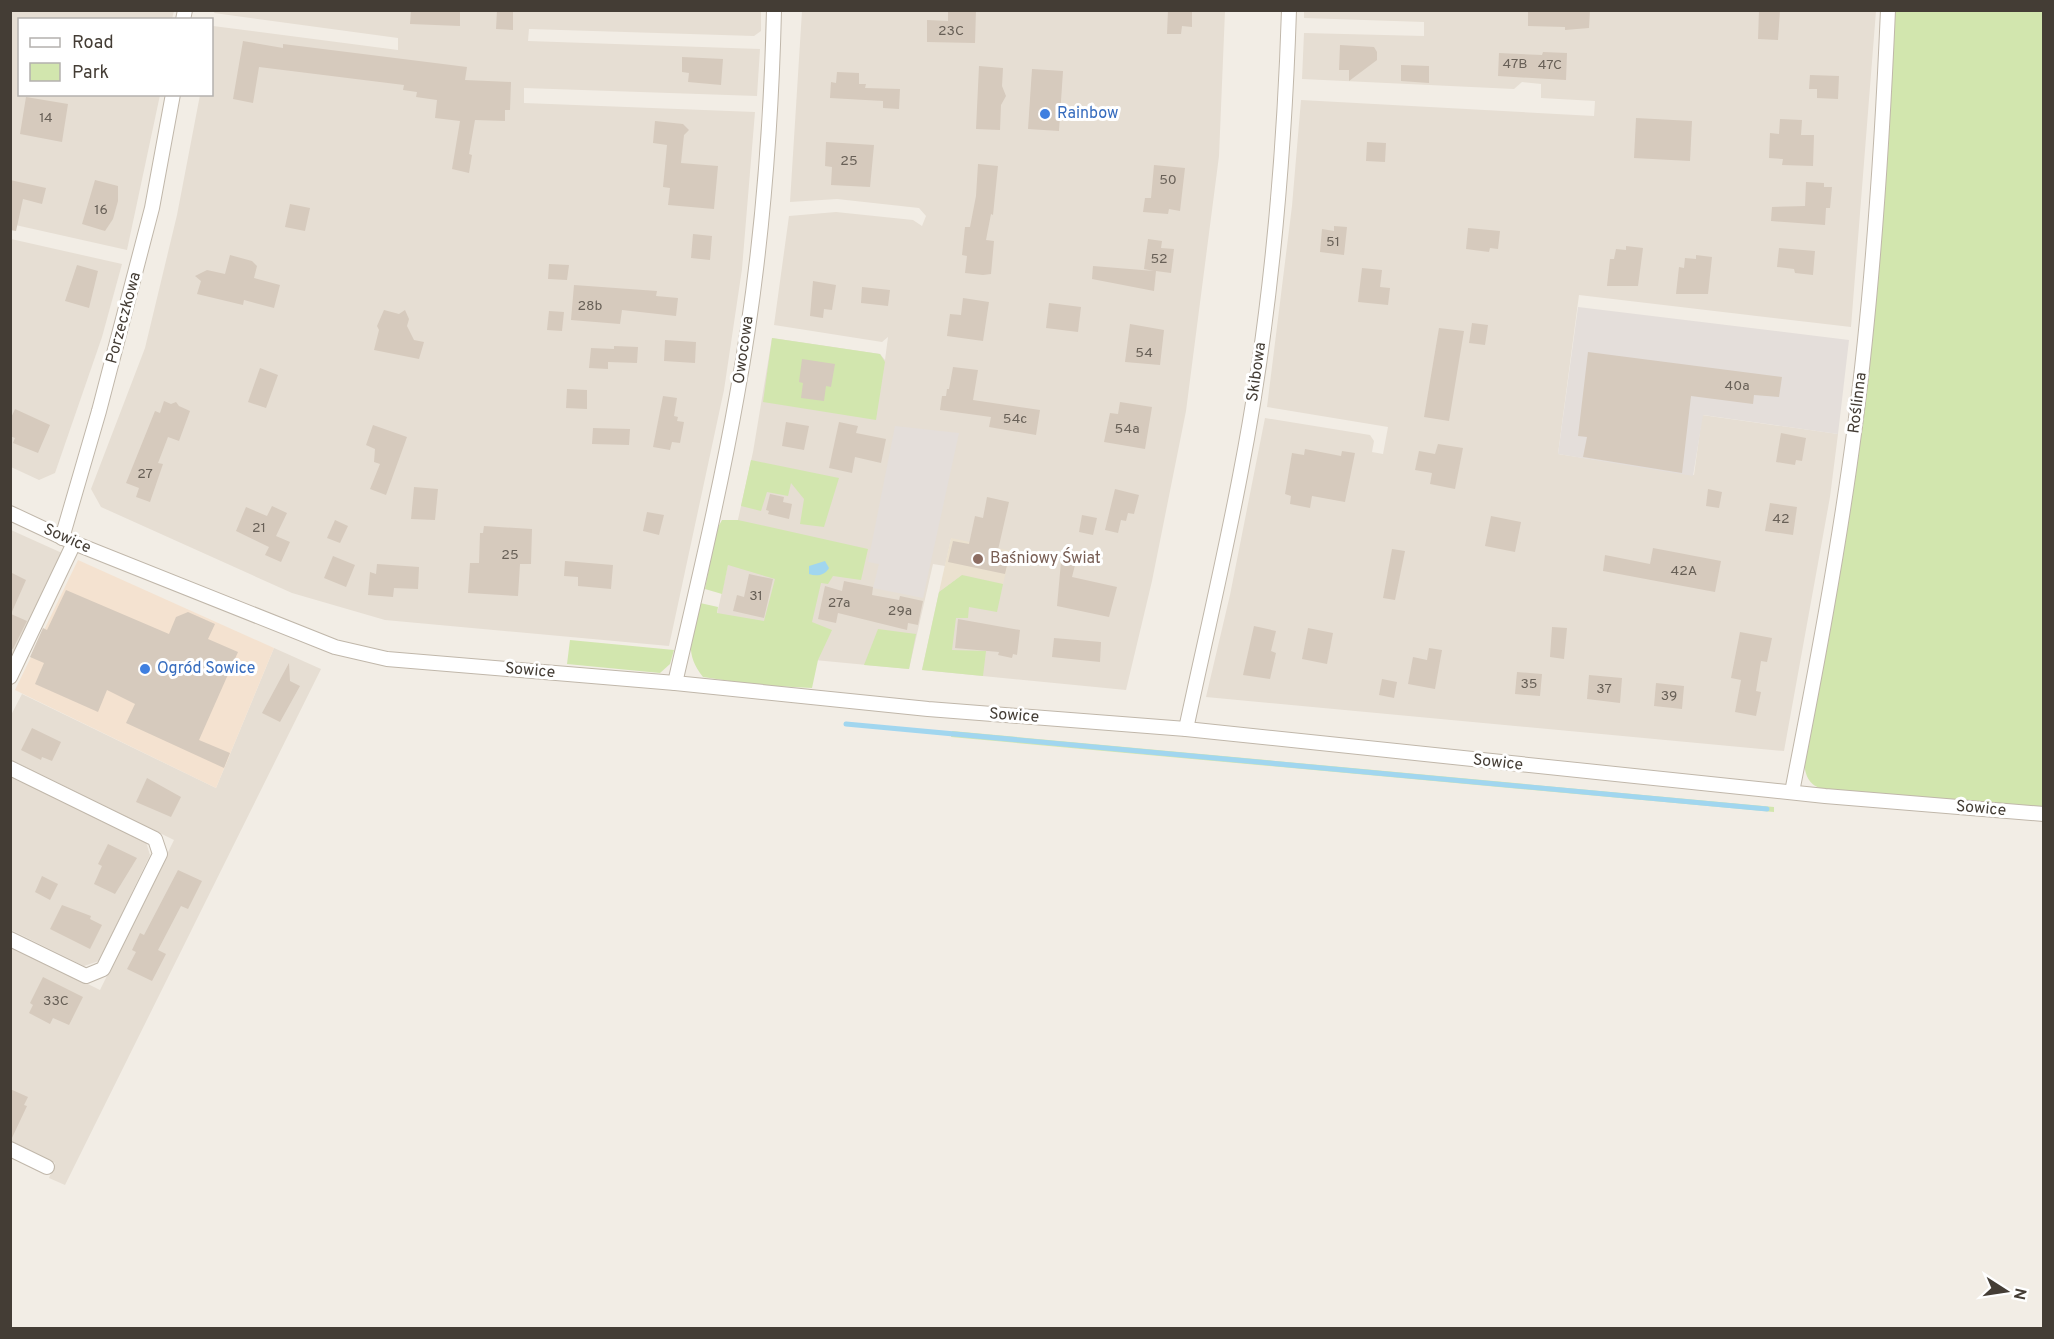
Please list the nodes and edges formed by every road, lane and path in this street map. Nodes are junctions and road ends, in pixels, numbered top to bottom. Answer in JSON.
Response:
{"nodes":[{"id":1,"x":774,"y":10,"type":"edge"},
{"id":2,"x":1289,"y":10,"type":"edge"},
{"id":3,"x":1887,"y":10,"type":"edge"},
{"id":4,"x":172,"y":96,"type":"edge"},
{"id":5,"x":10,"y":513,"type":"edge"},
{"id":6,"x":68,"y":541,"type":"junction"},
{"id":7,"x":10,"y":677,"type":"edge"},
{"id":8,"x":675,"y":683,"type":"junction"},
{"id":9,"x":1186,"y":729,"type":"junction"},
{"id":10,"x":10,"y":768,"type":"edge"},
{"id":11,"x":1792,"y":792,"type":"junction"},
{"id":12,"x":2043,"y":814,"type":"edge"},
{"id":13,"x":10,"y":939,"type":"edge"},
{"id":14,"x":10,"y":1149,"type":"edge"},
{"id":15,"x":47,"y":1167,"type":"dead end"}],
"edges":[{"from":1,"to":8,"type":"street","name":"Owocowa"},
{"from":2,"to":9,"type":"street","name":"Skibowa"},
{"from":3,"to":11,"type":"street","name":"Roślinna"},
{"from":4,"to":6,"type":"street","name":"Porzeczkowa"},
{"from":5,"to":6,"type":"street","name":"Sowice"},
{"from":6,"to":7,"type":"street","name":"Porzeczkowa"},
{"from":6,"to":8,"type":"street","name":"Sowice"},
{"from":8,"to":9,"type":"street","name":"Sowice"},
{"from":9,"to":11,"type":"street","name":"Sowice"},
{"from":10,"to":13,"type":"street"},
{"from":11,"to":12,"type":"street","name":"Sowice"},
{"from":14,"to":15,"type":"street"}]}
